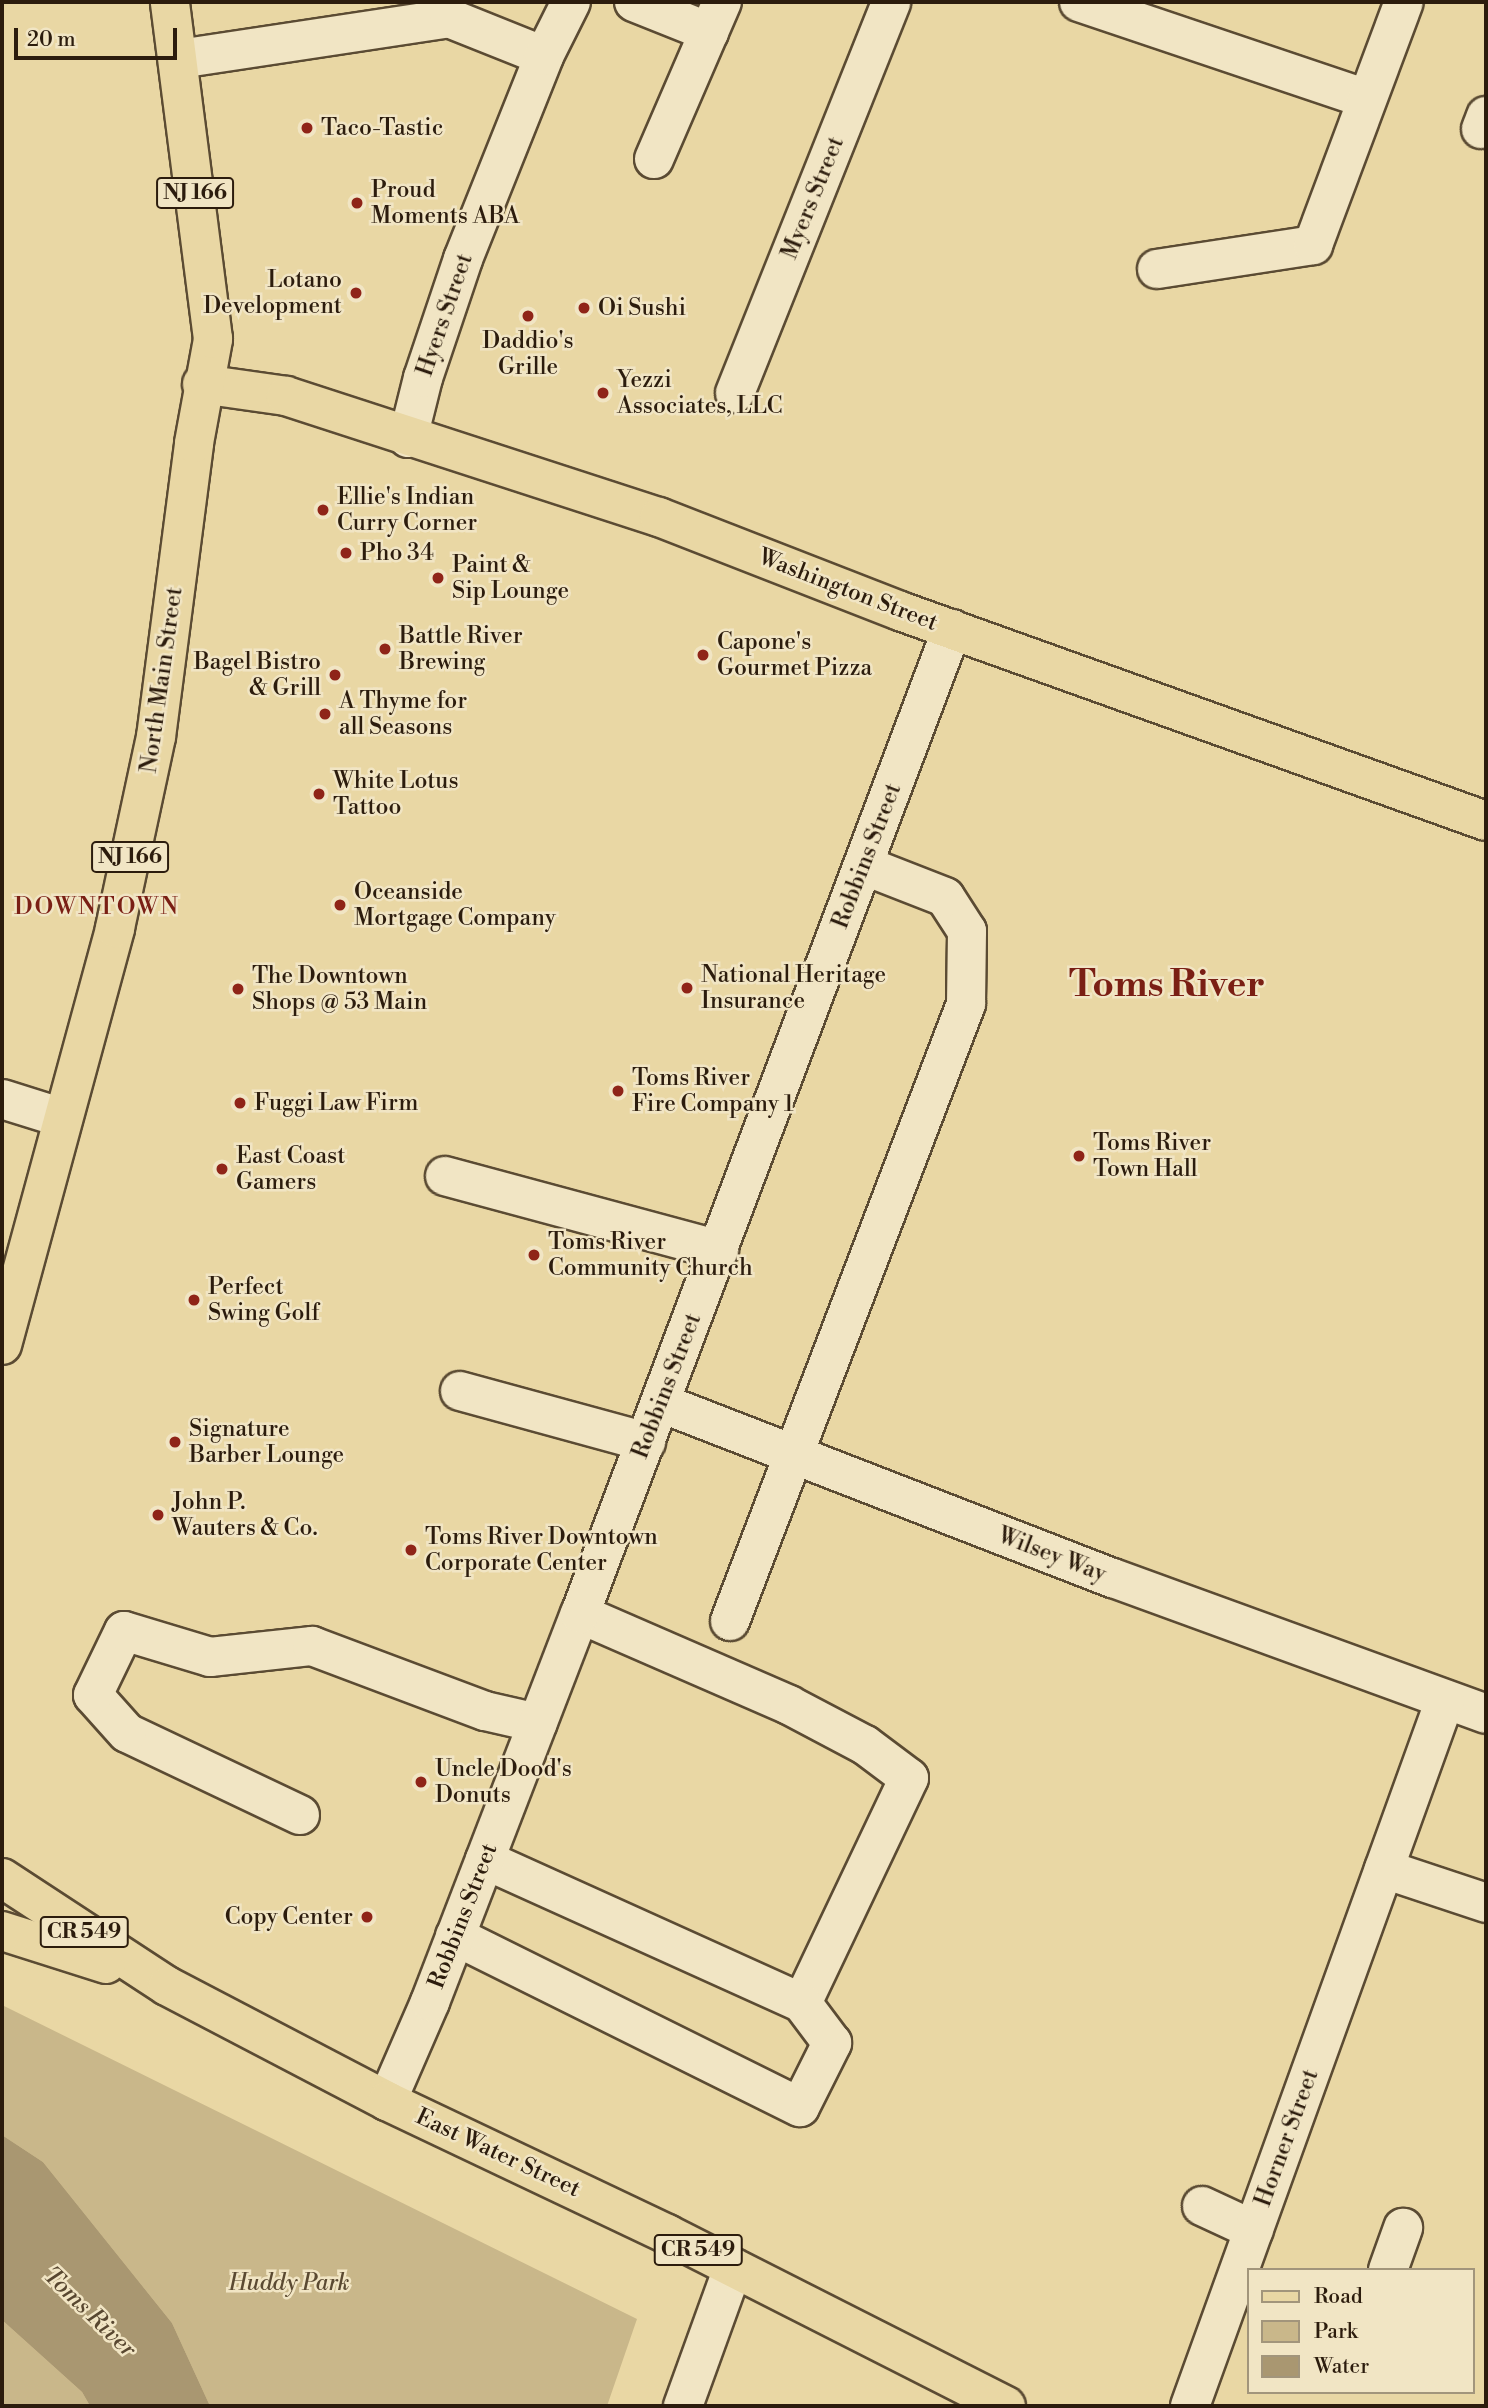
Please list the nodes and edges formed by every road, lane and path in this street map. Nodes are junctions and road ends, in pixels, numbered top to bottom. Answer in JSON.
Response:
{"nodes":[{"id":1,"x":170,"y":2,"type":"edge"},
{"id":2,"x":571,"y":2,"type":"edge"},
{"id":3,"x":634,"y":2,"type":"edge"},
{"id":4,"x":891,"y":2,"type":"edge"},
{"id":5,"x":1079,"y":2,"type":"edge"},
{"id":6,"x":1404,"y":2,"type":"edge"},
{"id":7,"x":716,"y":17,"type":"edge"},
{"id":8,"x":544,"y":56,"type":"junction"},
{"id":9,"x":179,"y":59,"type":"junction"},
{"id":10,"x":1352,"y":94,"type":"dead end"},
{"id":11,"x":654,"y":159,"type":"dead end"},
{"id":12,"x":1157,"y":269,"type":"dead end"},
{"id":13,"x":202,"y":384,"type":"junction"},
{"id":14,"x":735,"y":393,"type":"dead end"},
{"id":15,"x":408,"y":438,"type":"junction"},
{"id":16,"x":952,"y":629,"type":"junction"},
{"id":17,"x":1486,"y":821,"type":"edge"},
{"id":18,"x":863,"y":865,"type":"junction"},
{"id":19,"x":2,"y":1099,"type":"edge"},
{"id":20,"x":63,"y":1118,"type":"junction"},
{"id":21,"x":444,"y":1175,"type":"dead end"},
{"id":22,"x":719,"y":1250,"type":"junction"},
{"id":23,"x":4,"y":1327,"type":"edge"},
{"id":24,"x":460,"y":1391,"type":"dead end"},
{"id":25,"x":661,"y":1403,"type":"junction"},
{"id":26,"x":646,"y":1442,"type":"junction"},
{"id":27,"x":792,"y":1455,"type":"junction"},
{"id":28,"x":580,"y":1614,"type":"junction"},
{"id":29,"x":730,"y":1621,"type":"dead end"},
{"id":30,"x":1445,"y":1700,"type":"junction"},
{"id":31,"x":1486,"y":1714,"type":"edge"},
{"id":32,"x":538,"y":1723,"type":"junction"},
{"id":33,"x":300,"y":1815,"type":"dead end"},
{"id":34,"x":485,"y":1860,"type":"junction"},
{"id":35,"x":1384,"y":1870,"type":"junction"},
{"id":36,"x":2,"y":1878,"type":"edge"},
{"id":37,"x":1486,"y":1903,"type":"edge"},
{"id":38,"x":2,"y":1931,"type":"edge"},
{"id":39,"x":455,"y":1936,"type":"junction"},
{"id":40,"x":167,"y":1986,"type":"junction"},
{"id":41,"x":802,"y":2003,"type":"junction"},
{"id":42,"x":387,"y":2101,"type":"junction"},
{"id":43,"x":1202,"y":2206,"type":"dead end"},
{"id":44,"x":1403,"y":2228,"type":"dead end"},
{"id":45,"x":1254,"y":2230,"type":"junction"},
{"id":46,"x":733,"y":2268,"type":"junction"},
{"id":47,"x":1389,"y":2268,"type":"edge"},
{"id":48,"x":1238,"y":2303,"type":"edge"},
{"id":49,"x":684,"y":2406,"type":"edge"},
{"id":50,"x":1006,"y":2406,"type":"edge"},
{"id":51,"x":1190,"y":2406,"type":"edge"}],
"edges":[{"from":1,"to":9,"type":"main road","name":"North Main Street","number":"NJ 166"},
{"from":2,"to":8,"type":"street","name":"Hyers Street"},
{"from":3,"to":7,"type":"street"},
{"from":4,"to":14,"type":"street","name":"Myers Street"},
{"from":5,"to":10,"type":"street"},
{"from":6,"to":12,"type":"street"},
{"from":7,"to":11,"type":"street"},
{"from":8,"to":9,"type":"street"},
{"from":8,"to":15,"type":"street","name":"Hyers Street"},
{"from":9,"to":13,"type":"main road","name":"North Main Street","number":"NJ 166"},
{"from":13,"to":15,"type":"main road","name":"Washington Street"},
{"from":13,"to":20,"type":"main road","name":"North Main Street","number":"NJ 166"},
{"from":15,"to":16,"type":"main road","name":"Washington Street"},
{"from":16,"to":17,"type":"main road","name":"Washington Street"},
{"from":16,"to":18,"type":"street","name":"Robbins Street"},
{"from":18,"to":22,"type":"street","name":"Robbins Street"},
{"from":18,"to":27,"type":"street"},
{"from":19,"to":20,"type":"street"},
{"from":20,"to":23,"type":"main road","name":"North Main Street","number":"NJ 166"},
{"from":21,"to":22,"type":"street"},
{"from":22,"to":25,"type":"street","name":"Robbins Street"},
{"from":24,"to":26,"type":"street"},
{"from":25,"to":26,"type":"street","name":"Robbins Street"},
{"from":25,"to":27,"type":"street","name":"Wilsey Way"},
{"from":26,"to":28,"type":"street","name":"Robbins Street"},
{"from":27,"to":29,"type":"street"},
{"from":27,"to":30,"type":"street","name":"Wilsey Way"},
{"from":28,"to":32,"type":"street","name":"Robbins Street"},
{"from":28,"to":41,"type":"street"},
{"from":30,"to":31,"type":"street","name":"Wilsey Way"},
{"from":30,"to":35,"type":"street","name":"Horner Street"},
{"from":32,"to":33,"type":"street"},
{"from":32,"to":34,"type":"street","name":"Robbins Street"},
{"from":34,"to":39,"type":"street","name":"Robbins Street"},
{"from":34,"to":41,"type":"street"},
{"from":35,"to":37,"type":"street"},
{"from":35,"to":45,"type":"street","name":"Horner Street"},
{"from":36,"to":40,"type":"main road","name":"East Water Street","number":"CR 549"},
{"from":38,"to":40,"type":"main road"},
{"from":39,"to":41,"type":"street"},
{"from":39,"to":42,"type":"street","name":"Robbins Street"},
{"from":40,"to":42,"type":"main road","name":"East Water Street","number":"CR 549"},
{"from":42,"to":46,"type":"main road","name":"East Water Street","number":"CR 549"},
{"from":43,"to":45,"type":"street"},
{"from":44,"to":47,"type":"street"},
{"from":45,"to":48,"type":"street","name":"Horner Street"},
{"from":46,"to":49,"type":"street"},
{"from":46,"to":50,"type":"main road","name":"East Water Street","number":"CR 549"},
{"from":48,"to":51,"type":"street","name":"Horner Street"}]}
